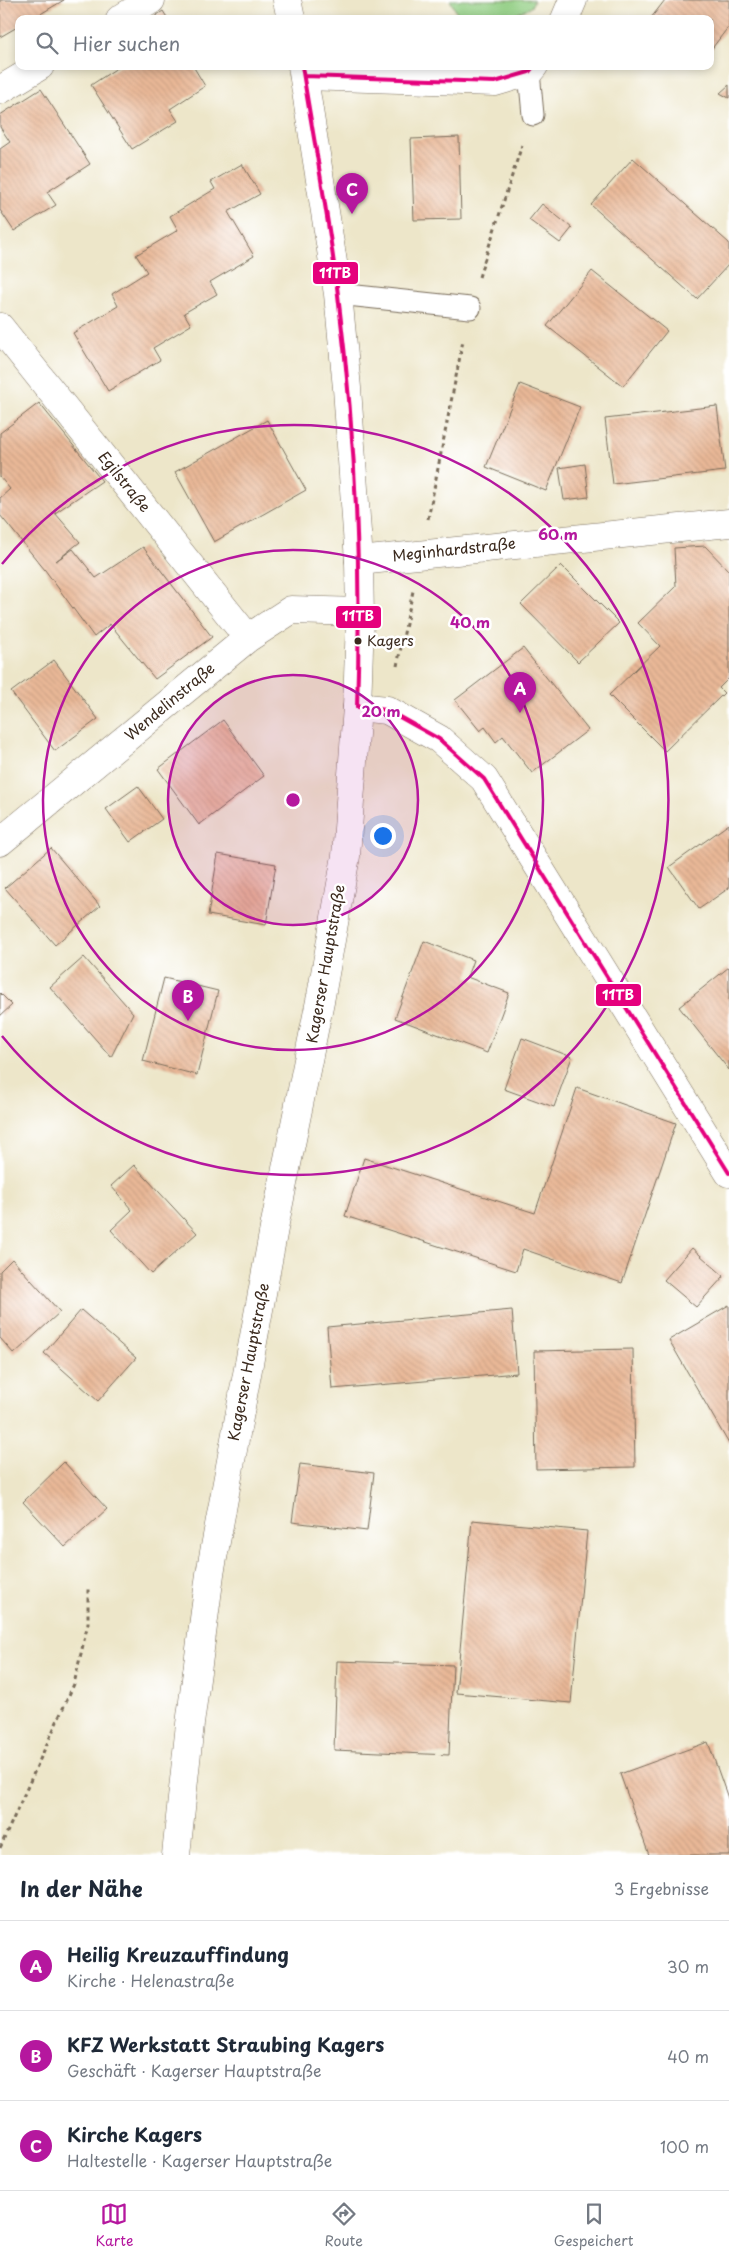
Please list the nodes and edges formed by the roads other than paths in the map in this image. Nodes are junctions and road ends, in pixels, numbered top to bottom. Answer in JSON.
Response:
{"nodes":[{"id":1,"x":151,"y":0,"type":"edge"},
{"id":2,"x":287,"y":0,"type":"edge"},
{"id":3,"x":572,"y":0,"type":"edge"},
{"id":4,"x":127,"y":15,"type":"edge"},
{"id":5,"x":291,"y":15,"type":"edge"},
{"id":6,"x":566,"y":15,"type":"edge"},
{"id":7,"x":33,"y":70,"type":"edge"},
{"id":8,"x":528,"y":70,"type":"edge"},
{"id":9,"x":531,"y":70,"type":"edge"},
{"id":10,"x":303,"y":71,"type":"edge"},
{"id":11,"x":0,"y":90,"type":"edge"},
{"id":12,"x":533,"y":115,"type":"road end"},
{"id":13,"x":338,"y":294,"type":"junction"},
{"id":14,"x":470,"y":308,"type":"road end"},
{"id":15,"x":0,"y":327,"type":"edge"},
{"id":16,"x":729,"y":523,"type":"edge"},
{"id":17,"x":359,"y":561,"type":"junction"},
{"id":18,"x":360,"y":612,"type":"junction"},
{"id":19,"x":248,"y":638,"type":"junction"},
{"id":20,"x":357,"y":708,"type":"junction"},
{"id":21,"x":0,"y":842,"type":"edge"},
{"id":22,"x":721,"y":1140,"type":"edge"},
{"id":23,"x":729,"y":1173,"type":"edge"},
{"id":24,"x":176,"y":1855,"type":"edge"}],
"edges":[{"from":1,"to":4,"type":"street"},
{"from":2,"to":5,"type":"street"},
{"from":3,"to":6,"type":"street"},
{"from":7,"to":11,"type":"street"},
{"from":8,"to":10,"type":"street"},
{"from":9,"to":12,"type":"lane"},
{"from":10,"to":13,"type":"street","name":"Kagerser Hauptstraße"},
{"from":13,"to":14,"type":"lane"},
{"from":13,"to":17,"type":"street","name":"Kagerser Hauptstraße"},
{"from":15,"to":19,"type":"street","name":"Egilstraße"},
{"from":16,"to":17,"type":"street","name":"Meginhardstraße"},
{"from":17,"to":18,"type":"street","name":"Kagerser Hauptstraße"},
{"from":18,"to":19,"type":"street","name":"Wendelinstraße"},
{"from":18,"to":20,"type":"street","name":"Kagerser Hauptstraße"},
{"from":19,"to":21,"type":"street","name":"Wendelinstraße"},
{"from":20,"to":22,"type":"street"},
{"from":20,"to":24,"type":"street","name":"Kagerser Hauptstraße"},
{"from":22,"to":23,"type":"street"}]}
